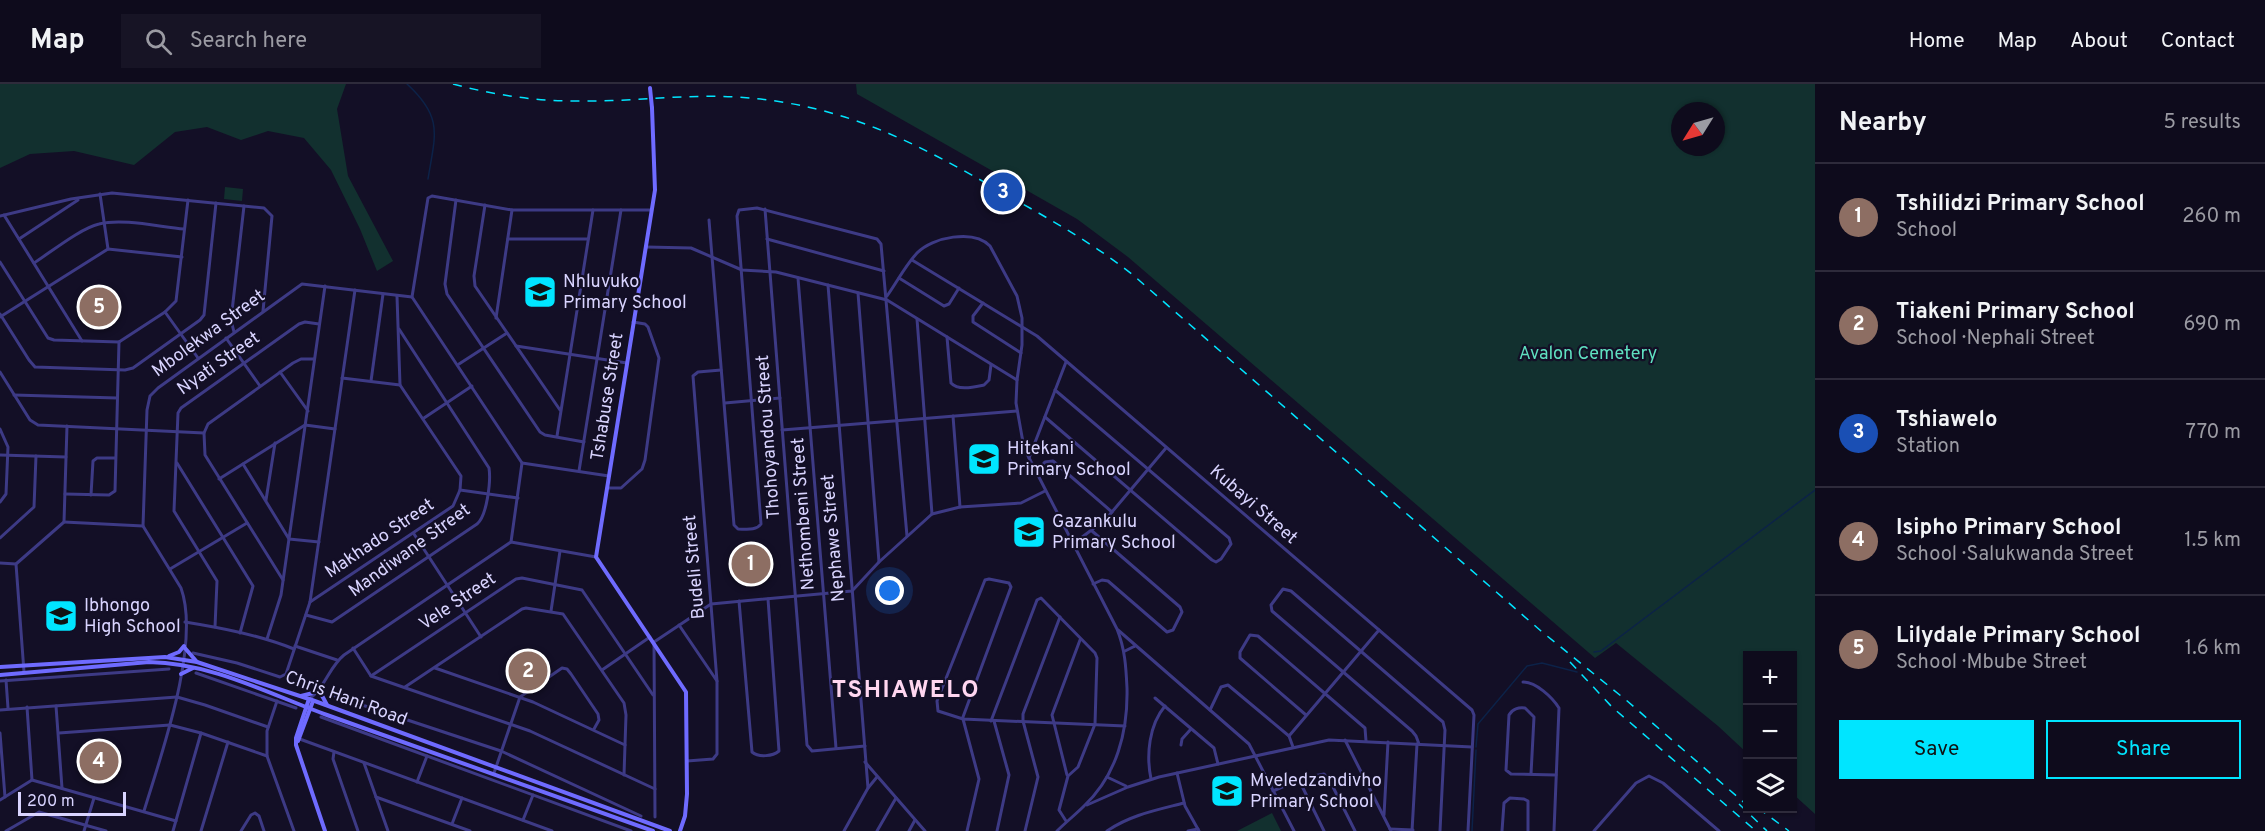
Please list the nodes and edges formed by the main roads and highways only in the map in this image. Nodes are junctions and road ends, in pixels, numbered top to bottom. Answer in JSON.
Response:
{"nodes":[{"id":1,"x":651,"y":86,"type":"edge"},
{"id":2,"x":165,"y":657,"type":"junction"},
{"id":3,"x":171,"y":662,"type":"junction"},
{"id":4,"x":183,"y":662,"type":"junction"},
{"id":5,"x":0,"y":667,"type":"edge"},
{"id":6,"x":197,"y":667,"type":"junction"},
{"id":7,"x":0,"y":675,"type":"edge"},
{"id":8,"x":300,"y":696,"type":"junction"},
{"id":9,"x":314,"y":696,"type":"junction"},
{"id":10,"x":287,"y":698,"type":"junction"},
{"id":11,"x":327,"y":706,"type":"junction"},
{"id":12,"x":308,"y":708,"type":"junction"},
{"id":13,"x":327,"y":715,"type":"junction"},
{"id":14,"x":305,"y":716,"type":"junction"},
{"id":15,"x":325,"y":831,"type":"edge"},
{"id":16,"x":653,"y":831,"type":"edge"},
{"id":17,"x":670,"y":831,"type":"edge"},
{"id":18,"x":680,"y":831,"type":"edge"}],
"edges":[{"from":1,"to":18,"type":"main road","name":"Tshabuse Street","bridge":true},
{"from":2,"to":4,"type":"main road","name":"Chris Hani Road"},
{"from":2,"to":5,"type":"main road","name":"Chris Hani Road"},
{"from":2,"to":6,"type":"main road"},
{"from":3,"to":4,"type":"main road","name":"Chris Hani Road"},
{"from":3,"to":6,"type":"main road"},
{"from":3,"to":7,"type":"main road","name":"Chris Hani Road"},
{"from":4,"to":6,"type":"main road","name":"Chris Hani Road"},
{"from":6,"to":8,"type":"main road","name":"Chris Hani Road"},
{"from":6,"to":10,"type":"main road","name":"Chris Hani Road"},
{"from":8,"to":9,"type":"main road"},
{"from":8,"to":9,"type":"main road","name":"Chris Hani Road"},
{"from":9,"to":11,"type":"main road","name":"Chris Hani Road"},
{"from":9,"to":11,"type":"main road"},
{"from":9,"to":12,"type":"main road"},
{"from":10,"to":12,"type":"main road","name":"Chris Hani Road"},
{"from":10,"to":14,"type":"main road"},
{"from":11,"to":17,"type":"main road","name":"Chris Hani Road"},
{"from":12,"to":13,"type":"main road","name":"Chris Hani Road"},
{"from":12,"to":14,"type":"main road"},
{"from":13,"to":14,"type":"main road"},
{"from":13,"to":16,"type":"main road","name":"Chris Hani Road"},
{"from":14,"to":15,"type":"main road"}]}
